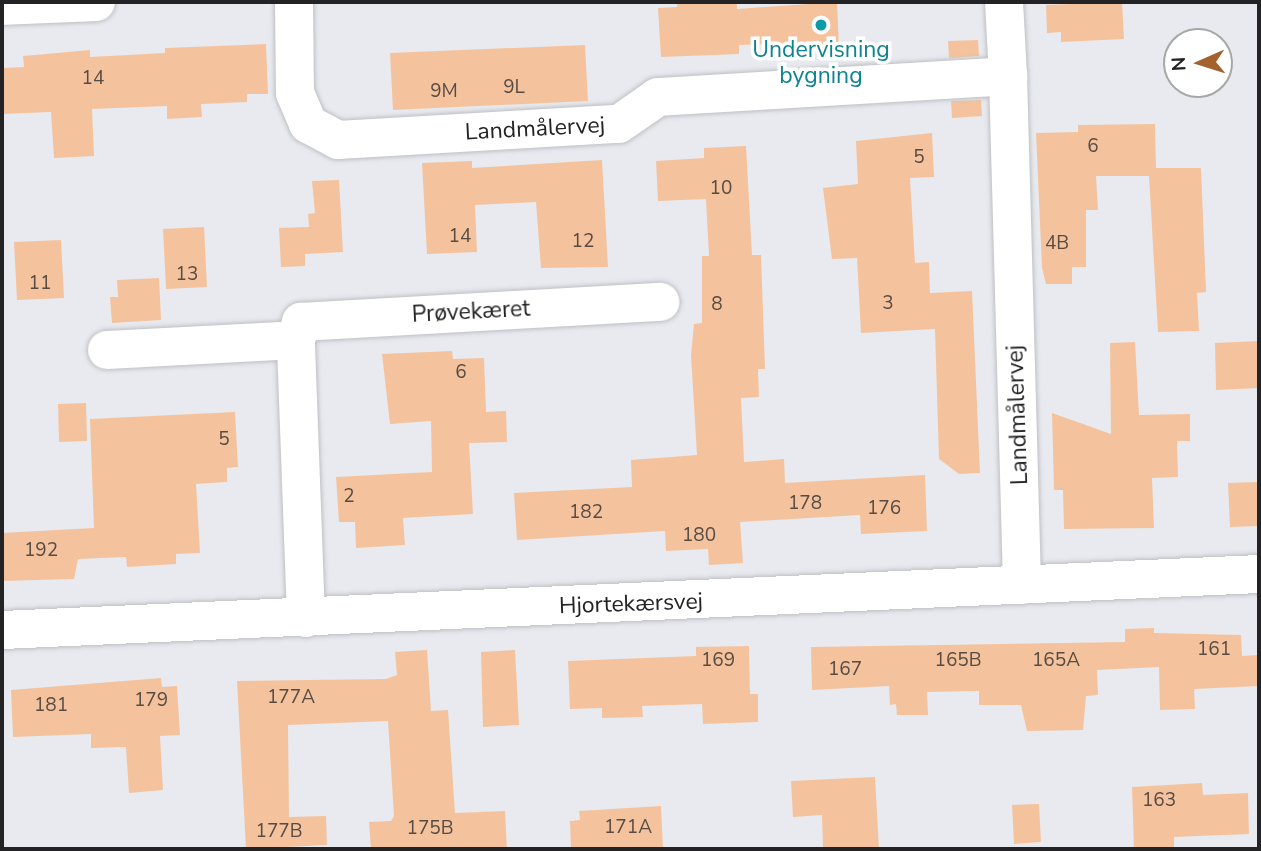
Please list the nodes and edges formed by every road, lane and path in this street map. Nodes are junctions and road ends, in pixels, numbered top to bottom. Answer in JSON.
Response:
{"nodes":[{"id":1,"x":96,"y":2,"type":"edge"},
{"id":2,"x":294,"y":2,"type":"edge"},
{"id":3,"x":1004,"y":2,"type":"edge"},
{"id":4,"x":2,"y":6,"type":"edge"},
{"id":5,"x":1008,"y":76,"type":"junction"},
{"id":6,"x":660,"y":302,"type":"dead end"},
{"id":7,"x":296,"y":340,"type":"junction"},
{"id":8,"x":107,"y":350,"type":"dead end"},
{"id":9,"x":1259,"y":574,"type":"edge"},
{"id":10,"x":1023,"y":585,"type":"junction"},
{"id":11,"x":306,"y":618,"type":"junction"},
{"id":12,"x":2,"y":630,"type":"edge"}],
"edges":[{"from":1,"to":4,"type":"street"},
{"from":2,"to":5,"type":"street","name":"Landmålervej"},
{"from":3,"to":5,"type":"street","name":"Landmålervej"},
{"from":5,"to":10,"type":"street","name":"Landmålervej"},
{"from":6,"to":7,"type":"street","name":"Prøvekæret"},
{"from":7,"to":8,"type":"street"},
{"from":7,"to":11,"type":"street"},
{"from":9,"to":10,"type":"street","name":"Hjortekærsvej"},
{"from":10,"to":11,"type":"street","name":"Hjortekærsvej"},
{"from":11,"to":12,"type":"street","name":"Hjortekærsvej"}]}
